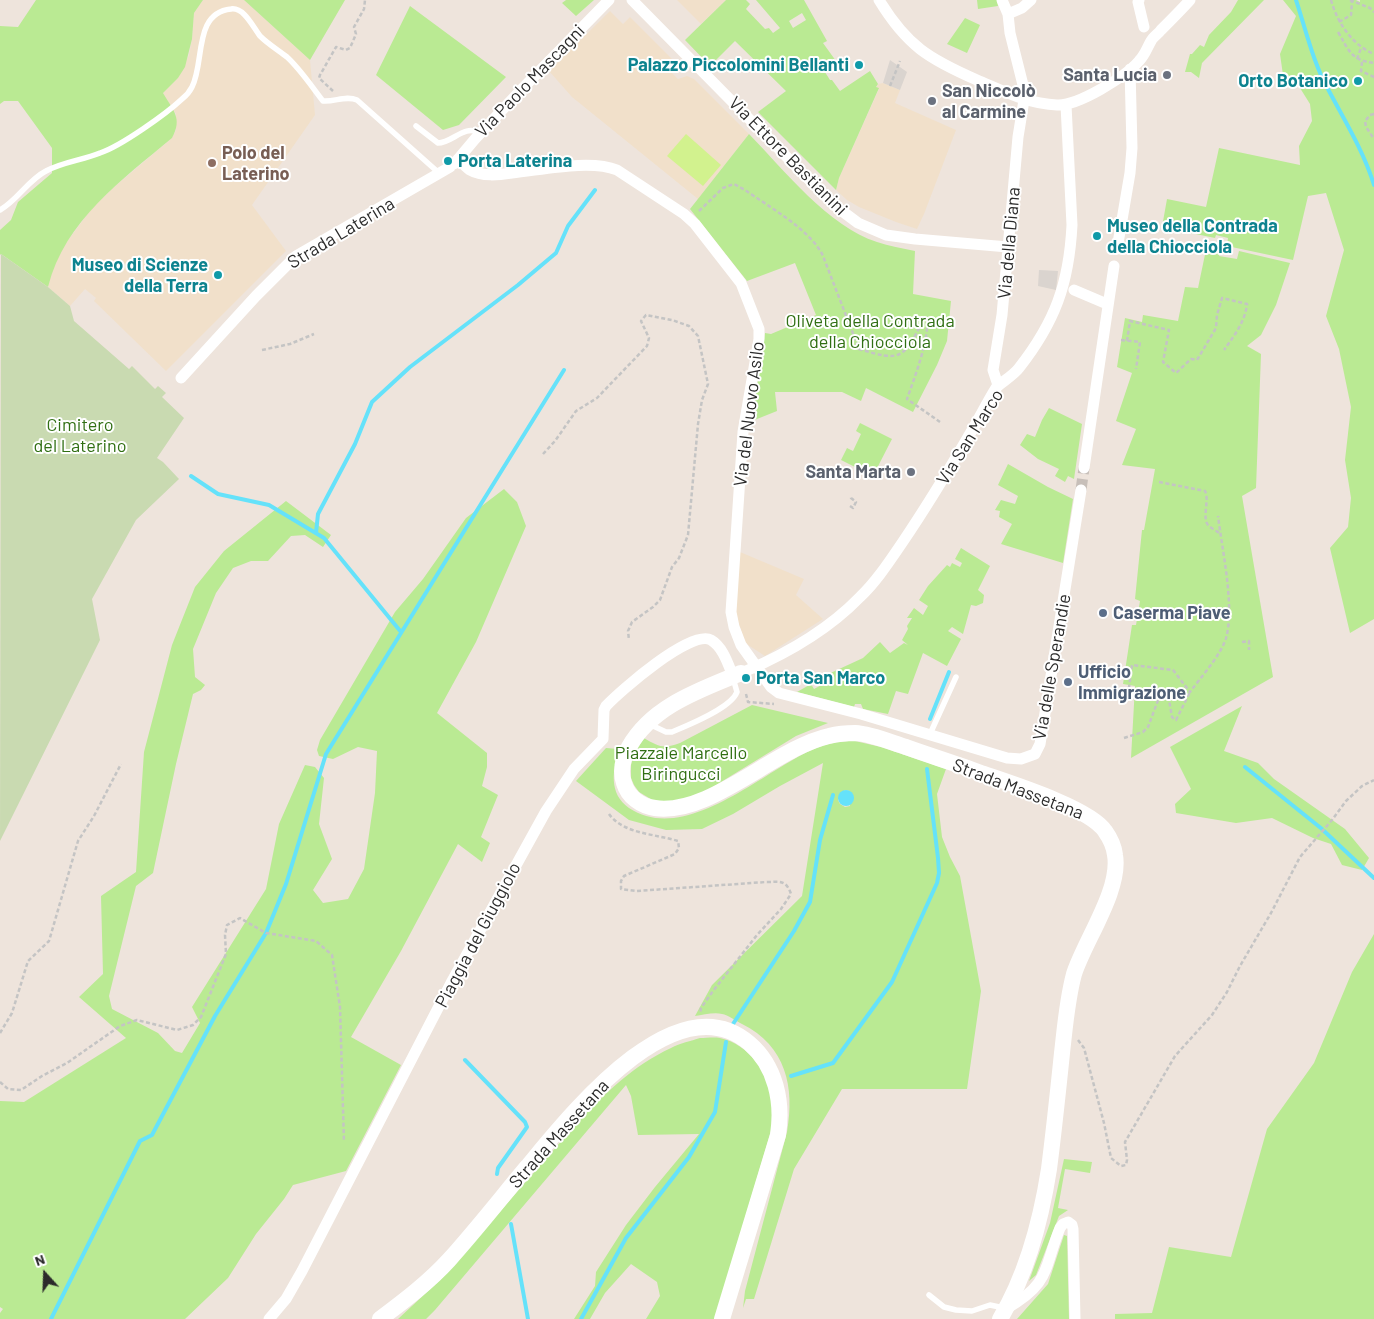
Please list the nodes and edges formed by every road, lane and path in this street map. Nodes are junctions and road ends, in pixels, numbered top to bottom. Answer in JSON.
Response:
{"nodes":[{"id":1,"x":365,"y":0,"type":"edge"},
{"id":2,"x":609,"y":0,"type":"edge"},
{"id":3,"x":632,"y":0,"type":"edge"},
{"id":4,"x":879,"y":0,"type":"edge"},
{"id":5,"x":1002,"y":0,"type":"edge"},
{"id":6,"x":1031,"y":0,"type":"edge"},
{"id":7,"x":1139,"y":0,"type":"edge"},
{"id":8,"x":1190,"y":0,"type":"edge"},
{"id":9,"x":1331,"y":0,"type":"edge"},
{"id":10,"x":1351,"y":1,"type":"edge"},
{"id":11,"x":1374,"y":12,"type":"edge"},
{"id":12,"x":1008,"y":14,"type":"junction"},
{"id":13,"x":1339,"y":22,"type":"junction"},
{"id":14,"x":1338,"y":32,"type":"dead end"},
{"id":15,"x":1150,"y":42,"type":"junction"},
{"id":16,"x":1361,"y":48,"type":"junction"},
{"id":17,"x":1374,"y":54,"type":"edge"},
{"id":18,"x":1357,"y":59,"type":"junction"},
{"id":19,"x":900,"y":61,"type":"dead end"},
{"id":20,"x":1362,"y":62,"type":"junction"},
{"id":21,"x":1374,"y":63,"type":"edge"},
{"id":22,"x":1130,"y":69,"type":"junction"},
{"id":23,"x":1374,"y":77,"type":"edge"},
{"id":24,"x":890,"y":86,"type":"dead end"},
{"id":25,"x":346,"y":98,"type":"junction"},
{"id":26,"x":1024,"y":100,"type":"junction"},
{"id":27,"x":1066,"y":105,"type":"junction"},
{"id":28,"x":1374,"y":114,"type":"edge"},
{"id":29,"x":416,"y":126,"type":"dead end"},
{"id":30,"x":479,"y":133,"type":"junction"},
{"id":31,"x":1373,"y":137,"type":"edge"},
{"id":32,"x":454,"y":163,"type":"junction"},
{"id":33,"x":440,"y":174,"type":"junction"},
{"id":34,"x":0,"y":210,"type":"edge"},
{"id":35,"x":691,"y":220,"type":"junction"},
{"id":36,"x":1008,"y":247,"type":"junction"},
{"id":37,"x":1118,"y":249,"type":"dead end"},
{"id":38,"x":1114,"y":266,"type":"dead end"},
{"id":39,"x":1074,"y":290,"type":"dead end"},
{"id":40,"x":1107,"y":304,"type":"junction"},
{"id":41,"x":314,"y":334,"type":"dead end"},
{"id":42,"x":1122,"y":340,"type":"dead end"},
{"id":43,"x":1127,"y":340,"type":"junction"},
{"id":44,"x":262,"y":350,"type":"dead end"},
{"id":45,"x":1224,"y":350,"type":"dead end"},
{"id":46,"x":1136,"y":370,"type":"dead end"},
{"id":47,"x":181,"y":378,"type":"dead end"},
{"id":48,"x":998,"y":385,"type":"junction"},
{"id":49,"x":940,"y":422,"type":"dead end"},
{"id":50,"x":543,"y":454,"type":"dead end"},
{"id":51,"x":1084,"y":468,"type":"tunnel mouth"},
{"id":52,"x":1159,"y":482,"type":"dead end"},
{"id":53,"x":1081,"y":490,"type":"tunnel mouth"},
{"id":54,"x":852,"y":497,"type":"dead end"},
{"id":55,"x":850,"y":506,"type":"dead end"},
{"id":56,"x":1218,"y":516,"type":"dead end"},
{"id":57,"x":1220,"y":533,"type":"junction"},
{"id":58,"x":629,"y":640,"type":"dead end"},
{"id":59,"x":1242,"y":642,"type":"dead end"},
{"id":60,"x":1249,"y":650,"type":"dead end"},
{"id":61,"x":757,"y":666,"type":"junction"},
{"id":62,"x":740,"y":673,"type":"junction"},
{"id":63,"x":956,"y":677,"type":"dead end"},
{"id":64,"x":745,"y":692,"type":"dead end"},
{"id":65,"x":1190,"y":692,"type":"junction"},
{"id":66,"x":1128,"y":695,"type":"dead end"},
{"id":67,"x":782,"y":705,"type":"dead end"},
{"id":68,"x":647,"y":723,"type":"junction"},
{"id":69,"x":930,"y":734,"type":"junction"},
{"id":70,"x":1124,"y":738,"type":"dead end"},
{"id":71,"x":121,"y":764,"type":"dead end"},
{"id":72,"x":1374,"y":780,"type":"edge"},
{"id":73,"x":609,"y":814,"type":"dead end"},
{"id":74,"x":1065,"y":1025,"type":"junction"},
{"id":75,"x":696,"y":1028,"type":"junction"},
{"id":76,"x":0,"y":1033,"type":"edge"},
{"id":77,"x":0,"y":1082,"type":"edge"},
{"id":78,"x":344,"y":1142,"type":"dead end"},
{"id":79,"x":929,"y":1295,"type":"dead end"},
{"id":80,"x":1003,"y":1314,"type":"edge"},
{"id":81,"x":269,"y":1319,"type":"edge"},
{"id":82,"x":380,"y":1319,"type":"edge"},
{"id":83,"x":722,"y":1319,"type":"edge"},
{"id":84,"x":1075,"y":1319,"type":"edge"}],
"edges":[{"from":1,"to":25,"type":"path"},
{"from":2,"to":30,"type":"street","name":"Via Paolo Mascagni"},
{"from":3,"to":36,"type":"street","name":"Via Ettore Bastianini"},
{"from":4,"to":26,"type":"street"},
{"from":5,"to":12,"type":"street","name":"Via della Diana"},
{"from":6,"to":12,"type":"street"},
{"from":7,"to":15,"type":"street"},
{"from":8,"to":15,"type":"street"},
{"from":9,"to":13,"type":"path"},
{"from":10,"to":11,"type":"path"},
{"from":10,"to":13,"type":"path"},
{"from":12,"to":26,"type":"street","name":"Via della Diana"},
{"from":13,"to":16,"type":"path"},
{"from":14,"to":18,"type":"path"},
{"from":15,"to":22,"type":"street"},
{"from":16,"to":17,"type":"path"},
{"from":16,"to":18,"type":"path"},
{"from":18,"to":20,"type":"path"},
{"from":19,"to":24,"type":"path"},
{"from":20,"to":21,"type":"path"},
{"from":20,"to":23,"type":"path"},
{"from":22,"to":27,"type":"street"},
{"from":22,"to":37,"type":"street"},
{"from":25,"to":33,"type":"lane"},
{"from":25,"to":34,"type":"lane"},
{"from":26,"to":27,"type":"street"},
{"from":26,"to":36,"type":"street","name":"Via della Diana"},
{"from":27,"to":48,"type":"street","name":"Via San Marco"},
{"from":28,"to":31,"type":"path"},
{"from":29,"to":30,"type":"lane"},
{"from":30,"to":32,"type":"street","name":"Via Paolo Mascagni"},
{"from":32,"to":33,"type":"street","name":"Strada Laterina"},
{"from":32,"to":35,"type":"street","name":"Via del Nuovo Asilo"},
{"from":33,"to":47,"type":"street","name":"Strada Laterina"},
{"from":35,"to":49,"type":"path"},
{"from":35,"to":61,"type":"street","name":"Via del Nuovo Asilo"},
{"from":36,"to":48,"type":"street","name":"Via della Diana"},
{"from":38,"to":40,"type":"street"},
{"from":39,"to":40,"type":"street"},
{"from":40,"to":51,"type":"street"},
{"from":41,"to":44,"type":"path"},
{"from":42,"to":43,"type":"path"},
{"from":43,"to":45,"type":"path"},
{"from":43,"to":46,"type":"path"},
{"from":48,"to":61,"type":"street","name":"Via San Marco"},
{"from":50,"to":58,"type":"path"},
{"from":52,"to":57,"type":"path"},
{"from":53,"to":69,"type":"street","name":"Via delle Sperandie"},
{"from":54,"to":55,"type":"path"},
{"from":56,"to":57,"type":"path"},
{"from":57,"to":65,"type":"path"},
{"from":59,"to":60,"type":"path"},
{"from":61,"to":62,"type":"street","name":"Via San Marco"},
{"from":61,"to":69,"type":"street","name":"Via delle Sperandie"},
{"from":62,"to":68,"type":"street","name":"Strada Massetana"},
{"from":62,"to":68,"type":"lane"},
{"from":62,"to":81,"type":"street","name":"Piaggia del Giuggiolo"},
{"from":63,"to":69,"type":"lane"},
{"from":64,"to":67,"type":"path"},
{"from":65,"to":66,"type":"path"},
{"from":65,"to":70,"type":"path"},
{"from":68,"to":74,"type":"street","name":"Strada Massetana"},
{"from":71,"to":76,"type":"path"},
{"from":72,"to":74,"type":"path"},
{"from":73,"to":75,"type":"path"},
{"from":74,"to":80,"type":"street","name":"Strada Massetana"},
{"from":75,"to":82,"type":"street","name":"Strada Massetana"},
{"from":75,"to":83,"type":"street","name":"Strada Massetana"},
{"from":77,"to":78,"type":"path"},
{"from":79,"to":80,"type":"lane"},
{"from":80,"to":84,"type":"street"}]}
